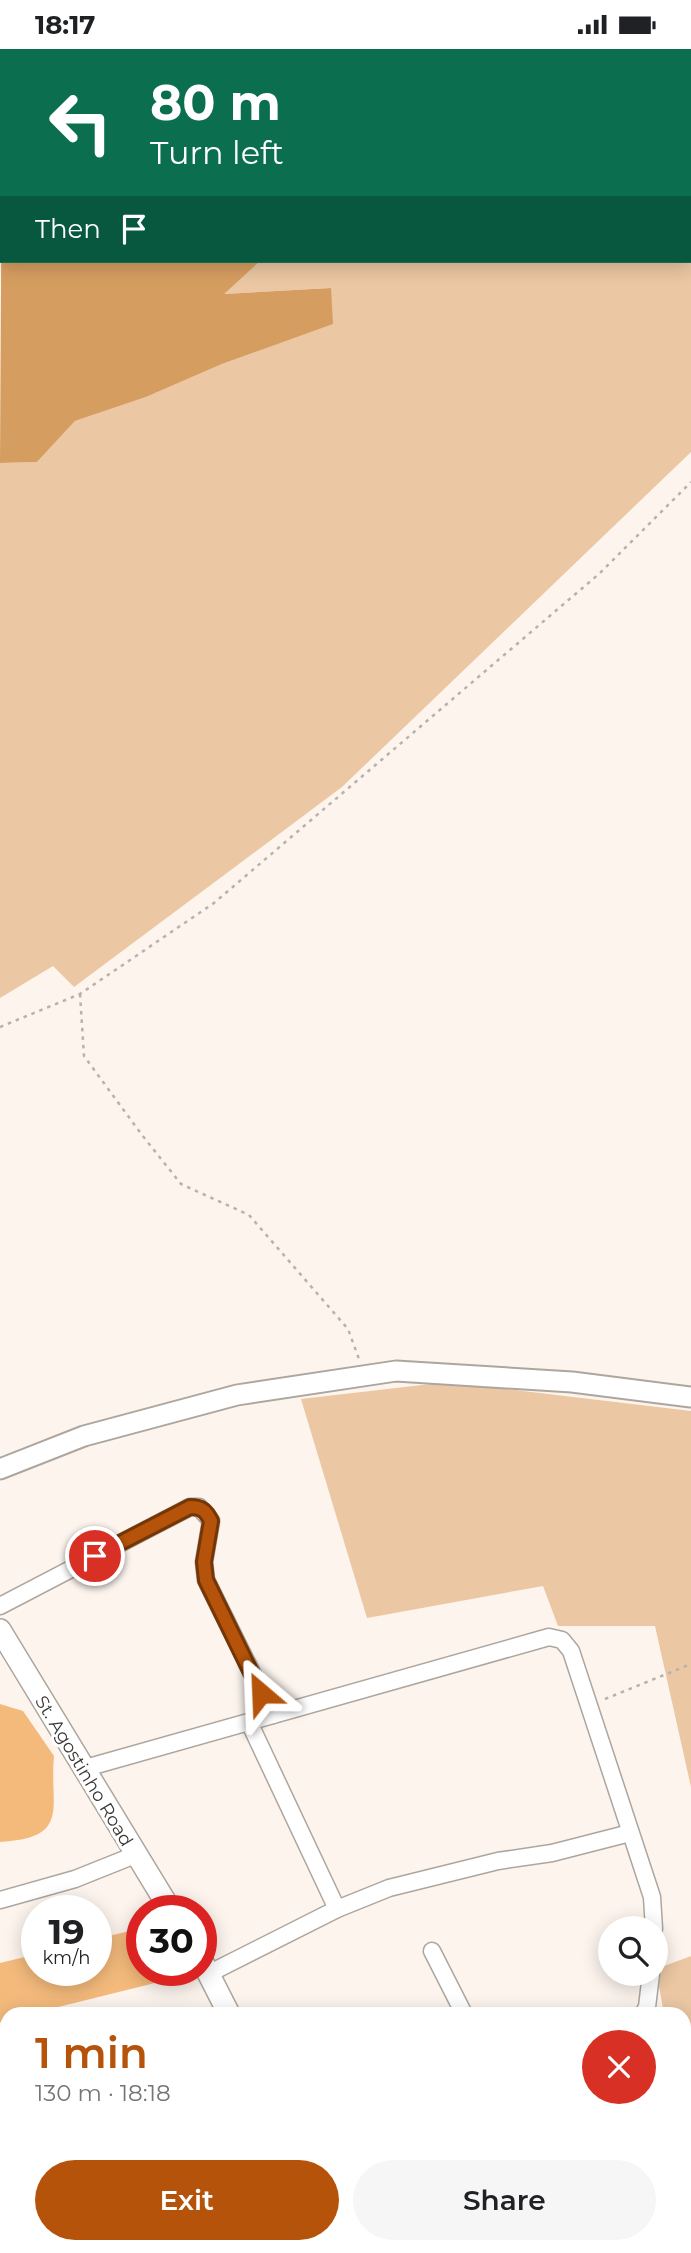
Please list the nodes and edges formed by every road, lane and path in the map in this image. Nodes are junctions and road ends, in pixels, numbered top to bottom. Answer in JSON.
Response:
{"nodes":[{"id":1,"x":691,"y":482,"type":"edge"},
{"id":2,"x":80,"y":994,"type":"junction"},
{"id":3,"x":0,"y":1027,"type":"edge"},
{"id":4,"x":365,"y":1376,"type":"junction"},
{"id":5,"x":691,"y":1397,"type":"edge"},
{"id":6,"x":0,"y":1469,"type":"edge"},
{"id":7,"x":0,"y":1606,"type":"edge"},
{"id":8,"x":0,"y":1630,"type":"edge"},
{"id":9,"x":691,"y":1664,"type":"edge"},
{"id":10,"x":589,"y":1705,"type":"junction"},
{"id":11,"x":272,"y":1715,"type":"junction"},
{"id":12,"x":249,"y":1722,"type":"junction"},
{"id":13,"x":82,"y":1769,"type":"junction"},
{"id":14,"x":630,"y":1833,"type":"junction"},
{"id":15,"x":135,"y":1855,"type":"junction"},
{"id":16,"x":161,"y":1895,"type":"edge"},
{"id":17,"x":0,"y":1900,"type":"edge"},
{"id":18,"x":337,"y":1909,"type":"junction"},
{"id":19,"x":653,"y":1916,"type":"edge"},
{"id":20,"x":432,"y":1951,"type":"dead end"},
{"id":21,"x":217,"y":1961,"type":"edge"},
{"id":22,"x":216,"y":1986,"type":"edge"},
{"id":23,"x":649,"y":1986,"type":"edge"},
{"id":24,"x":226,"y":2007,"type":"edge"},
{"id":25,"x":460,"y":2007,"type":"edge"},
{"id":26,"x":647,"y":2007,"type":"edge"}],
"edges":[{"from":1,"to":2,"type":"path"},
{"from":2,"to":3,"type":"path"},
{"from":2,"to":4,"type":"path"},
{"from":4,"to":5,"type":"street"},
{"from":4,"to":6,"type":"street"},
{"from":7,"to":11,"type":"street"},
{"from":8,"to":13,"type":"main road","name":"St. Agostinho Road"},
{"from":9,"to":10,"type":"path"},
{"from":10,"to":11,"type":"street"},
{"from":10,"to":14,"type":"street"},
{"from":11,"to":12,"type":"street"},
{"from":12,"to":13,"type":"street"},
{"from":12,"to":18,"type":"street"},
{"from":13,"to":15,"type":"main road","name":"St. Agostinho Road"},
{"from":14,"to":18,"type":"street"},
{"from":14,"to":19,"type":"street"},
{"from":15,"to":16,"type":"main road","name":"St. Agostinho Road"},
{"from":15,"to":17,"type":"street"},
{"from":18,"to":21,"type":"street"},
{"from":20,"to":25,"type":"street"},
{"from":22,"to":24,"type":"main road"},
{"from":23,"to":26,"type":"street"}]}
